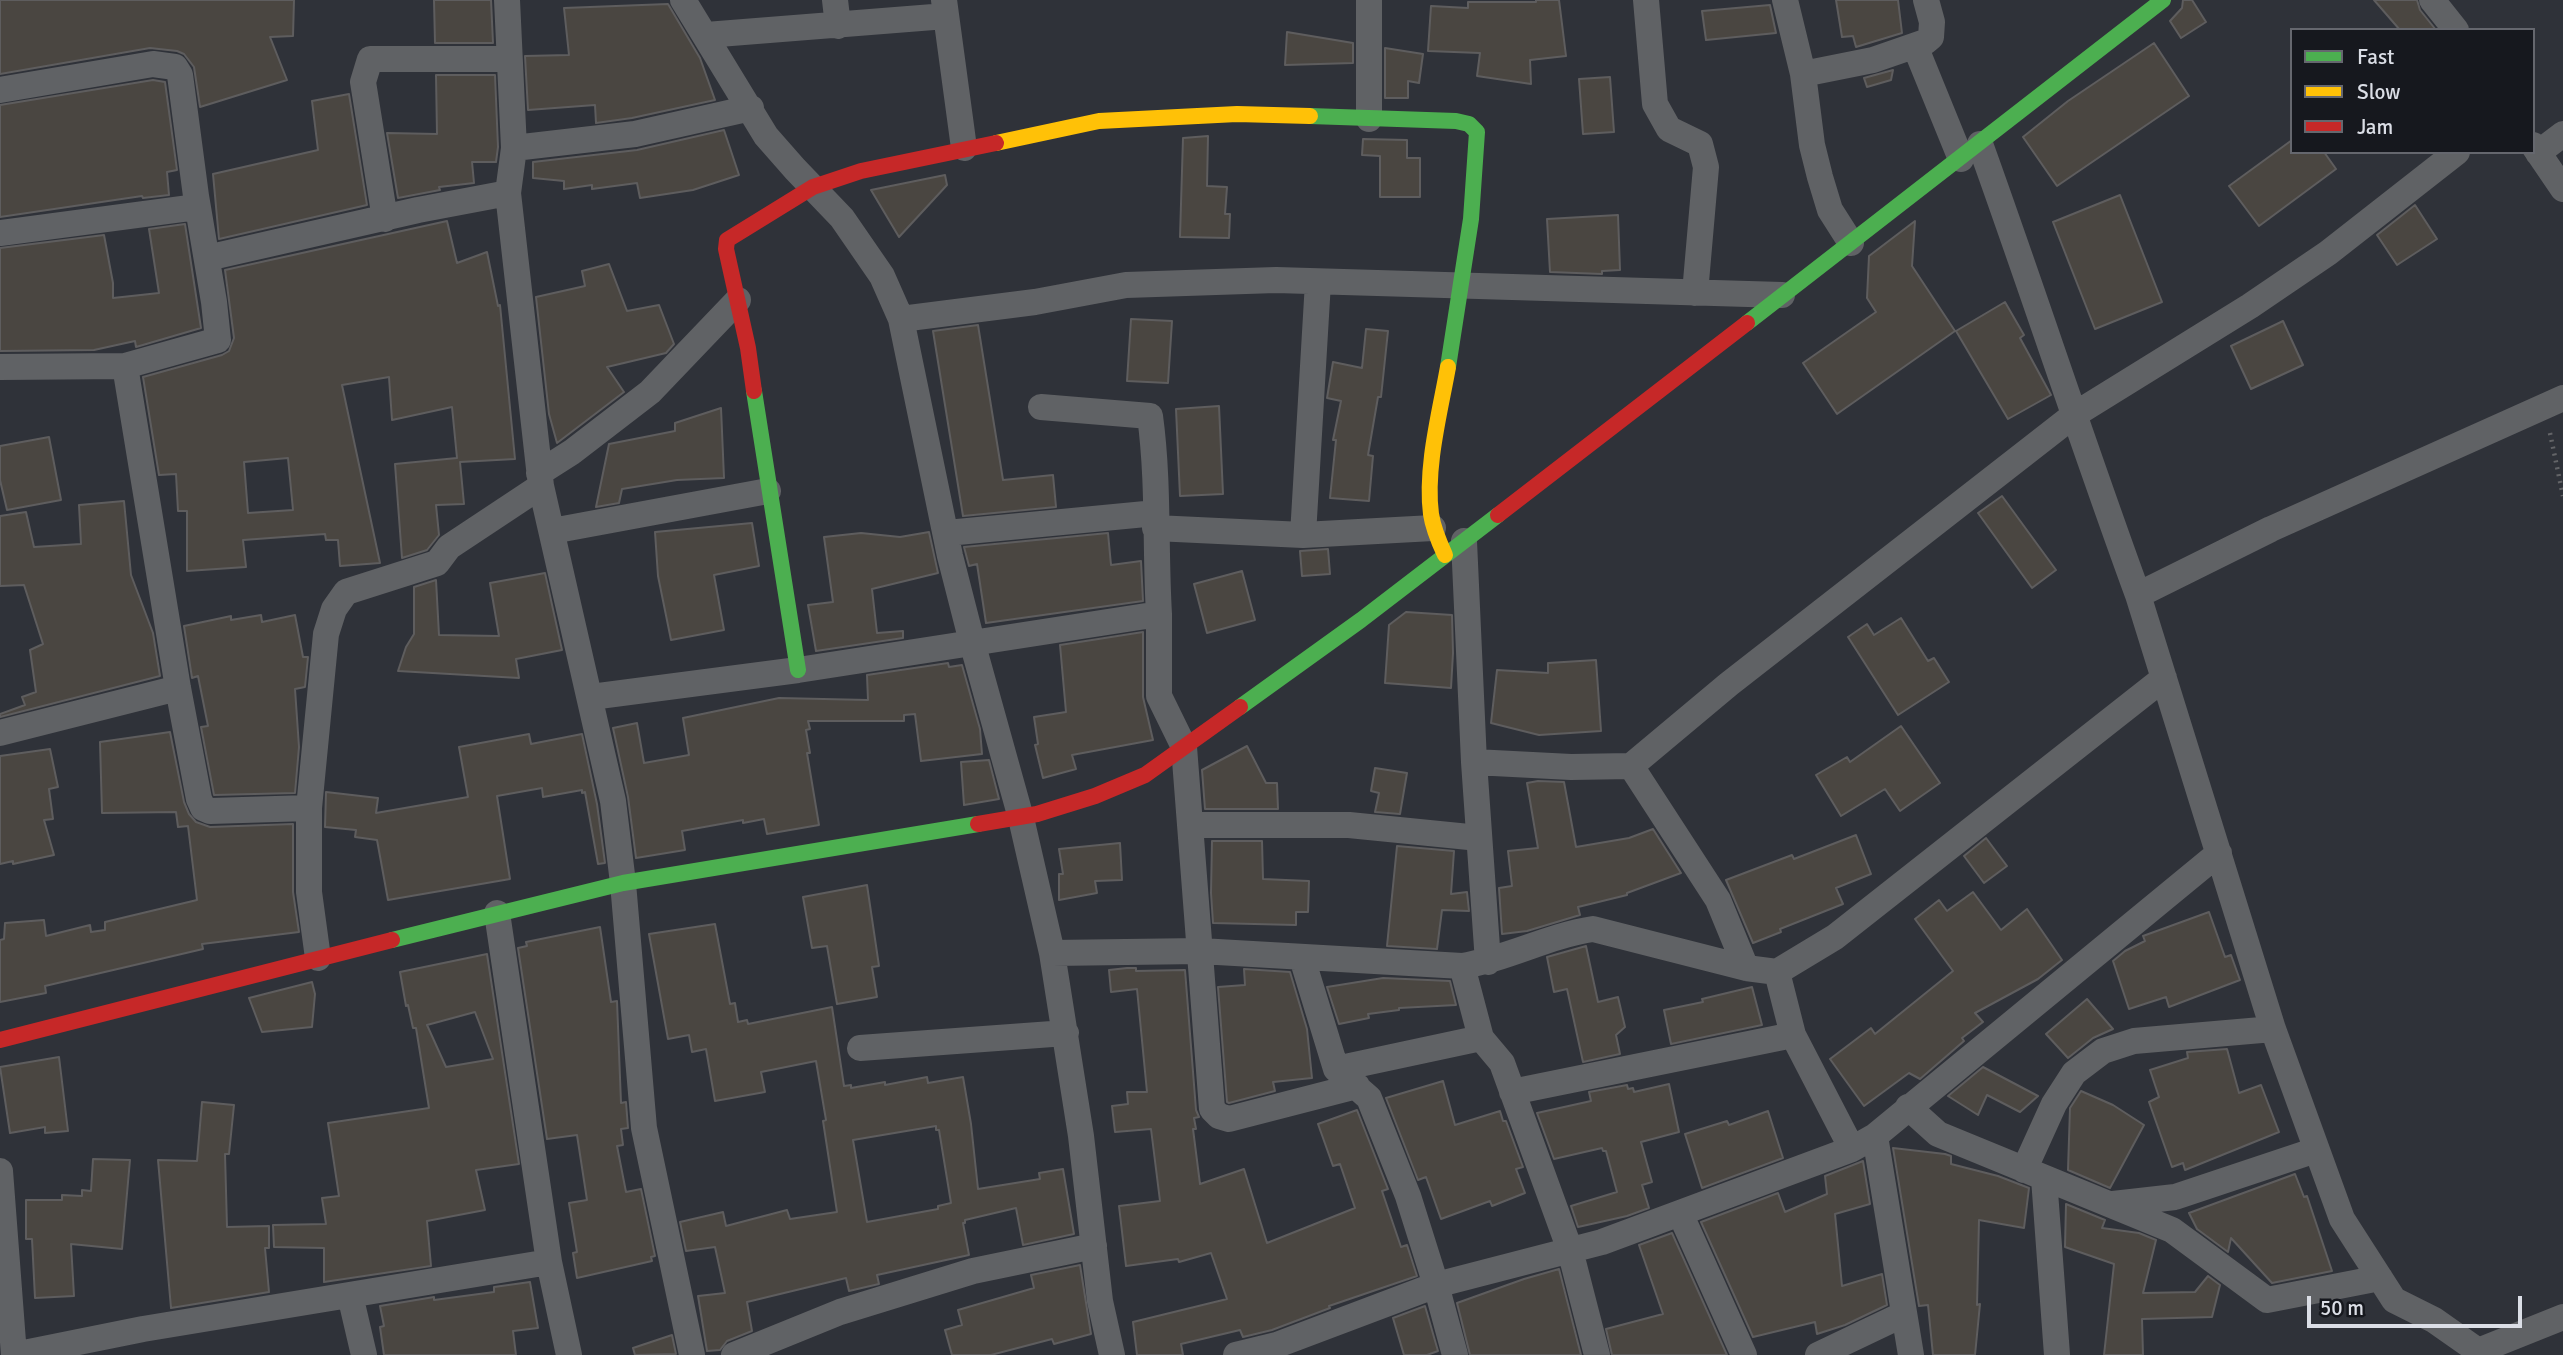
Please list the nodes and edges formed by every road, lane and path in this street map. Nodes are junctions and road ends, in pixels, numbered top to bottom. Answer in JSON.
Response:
{"nodes":[{"id":1,"x":507,"y":0,"type":"edge"},
{"id":2,"x":684,"y":0,"type":"edge"},
{"id":3,"x":1369,"y":0,"type":"edge"},
{"id":4,"x":1646,"y":0,"type":"edge"},
{"id":5,"x":1785,"y":0,"type":"edge"},
{"id":6,"x":1926,"y":0,"type":"edge"},
{"id":7,"x":2163,"y":0,"type":"edge"},
{"id":8,"x":2432,"y":0,"type":"edge"},
{"id":9,"x":945,"y":8,"type":"edge"},
{"id":10,"x":837,"y":13,"type":"edge"},
{"id":11,"x":2454,"y":28,"type":"edge"},
{"id":12,"x":706,"y":36,"type":"junction"},
{"id":13,"x":1915,"y":46,"type":"junction"},
{"id":14,"x":509,"y":59,"type":"junction"},
{"id":15,"x":1803,"y":74,"type":"junction"},
{"id":16,"x":0,"y":90,"type":"edge"},
{"id":17,"x":751,"y":108,"type":"junction"},
{"id":18,"x":1369,"y":119,"type":"junction"},
{"id":19,"x":2563,"y":134,"type":"edge"},
{"id":20,"x":514,"y":148,"type":"junction"},
{"id":21,"x":964,"y":148,"type":"junction"},
{"id":22,"x":2536,"y":149,"type":"edge"},
{"id":23,"x":1970,"y":152,"type":"junction"},
{"id":24,"x":2454,"y":154,"type":"edge"},
{"id":25,"x":813,"y":187,"type":"junction"},
{"id":26,"x":2563,"y":189,"type":"edge"},
{"id":27,"x":508,"y":193,"type":"junction"},
{"id":28,"x":197,"y":207,"type":"junction"},
{"id":29,"x":385,"y":219,"type":"junction"},
{"id":30,"x":0,"y":233,"type":"edge"},
{"id":31,"x":1851,"y":243,"type":"junction"},
{"id":32,"x":207,"y":258,"type":"junction"},
{"id":33,"x":1318,"y":282,"type":"junction"},
{"id":34,"x":1461,"y":287,"type":"junction"},
{"id":35,"x":1695,"y":293,"type":"junction"},
{"id":36,"x":1782,"y":295,"type":"junction"},
{"id":37,"x":738,"y":300,"type":"junction"},
{"id":38,"x":901,"y":319,"type":"junction"},
{"id":39,"x":125,"y":366,"type":"junction"},
{"id":40,"x":0,"y":368,"type":"edge"},
{"id":41,"x":2554,"y":404,"type":"edge"},
{"id":42,"x":1041,"y":407,"type":"dead end"},
{"id":43,"x":2074,"y":415,"type":"junction"},
{"id":44,"x":540,"y":480,"type":"junction"},
{"id":45,"x":768,"y":491,"type":"junction"},
{"id":46,"x":2563,"y":496,"type":"edge"},
{"id":47,"x":1156,"y":521,"type":"junction"},
{"id":48,"x":1433,"y":528,"type":"junction"},
{"id":49,"x":552,"y":531,"type":"junction"},
{"id":50,"x":947,"y":533,"type":"junction"},
{"id":51,"x":1303,"y":535,"type":"junction"},
{"id":52,"x":1454,"y":548,"type":"junction"},
{"id":53,"x":2138,"y":595,"type":"junction"},
{"id":54,"x":1159,"y":614,"type":"junction"},
{"id":55,"x":972,"y":642,"type":"junction"},
{"id":56,"x":798,"y":670,"type":"junction"},
{"id":57,"x":2164,"y":678,"type":"junction"},
{"id":58,"x":178,"y":688,"type":"junction"},
{"id":59,"x":591,"y":697,"type":"junction"},
{"id":60,"x":0,"y":733,"type":"edge"},
{"id":61,"x":1184,"y":747,"type":"junction"},
{"id":62,"x":1474,"y":762,"type":"junction"},
{"id":63,"x":1631,"y":766,"type":"junction"},
{"id":64,"x":309,"y":808,"type":"junction"},
{"id":65,"x":1021,"y":818,"type":"junction"},
{"id":66,"x":1190,"y":825,"type":"junction"},
{"id":67,"x":1479,"y":838,"type":"junction"},
{"id":68,"x":2219,"y":853,"type":"junction"},
{"id":69,"x":623,"y":883,"type":"junction"},
{"id":70,"x":497,"y":913,"type":"junction"},
{"id":71,"x":1200,"y":951,"type":"junction"},
{"id":72,"x":1052,"y":953,"type":"junction"},
{"id":73,"x":318,"y":958,"type":"junction"},
{"id":74,"x":1302,"y":958,"type":"junction"},
{"id":75,"x":1475,"y":964,"type":"junction"},
{"id":76,"x":1746,"y":968,"type":"junction"},
{"id":77,"x":1777,"y":972,"type":"junction"},
{"id":78,"x":2273,"y":1029,"type":"junction"},
{"id":79,"x":1066,"y":1033,"type":"junction"},
{"id":80,"x":1793,"y":1035,"type":"junction"},
{"id":81,"x":1481,"y":1038,"type":"junction"},
{"id":82,"x":0,"y":1040,"type":"edge"},
{"id":83,"x":860,"y":1048,"type":"dead end"},
{"id":84,"x":1336,"y":1069,"type":"junction"},
{"id":85,"x":1357,"y":1086,"type":"junction"},
{"id":86,"x":1513,"y":1092,"type":"junction"},
{"id":87,"x":1908,"y":1107,"type":"junction"},
{"id":88,"x":1864,"y":1143,"type":"junction"},
{"id":89,"x":2316,"y":1150,"type":"junction"},
{"id":90,"x":0,"y":1171,"type":"edge"},
{"id":91,"x":2034,"y":1174,"type":"junction"},
{"id":92,"x":2110,"y":1204,"type":"junction"},
{"id":93,"x":1680,"y":1213,"type":"junction"},
{"id":94,"x":2,"y":1219,"type":"edge"},
{"id":95,"x":1094,"y":1246,"type":"junction"},
{"id":96,"x":1570,"y":1250,"type":"junction"},
{"id":97,"x":549,"y":1262,"type":"junction"},
{"id":98,"x":2380,"y":1278,"type":"junction"},
{"id":99,"x":1436,"y":1286,"type":"junction"},
{"id":100,"x":350,"y":1295,"type":"junction"},
{"id":101,"x":1904,"y":1314,"type":"junction"},
{"id":102,"x":2563,"y":1317,"type":"edge"},
{"id":103,"x":1278,"y":1350,"type":"edge"},
{"id":104,"x":2479,"y":1353,"type":"edge"},
{"id":105,"x":14,"y":1355,"type":"edge"},
{"id":106,"x":364,"y":1355,"type":"edge"},
{"id":107,"x":569,"y":1355,"type":"edge"},
{"id":108,"x":692,"y":1355,"type":"edge"},
{"id":109,"x":734,"y":1355,"type":"edge"},
{"id":110,"x":1112,"y":1355,"type":"edge"},
{"id":111,"x":1236,"y":1355,"type":"edge"},
{"id":112,"x":1455,"y":1355,"type":"edge"},
{"id":113,"x":1597,"y":1355,"type":"edge"},
{"id":114,"x":1744,"y":1355,"type":"edge"},
{"id":115,"x":1818,"y":1355,"type":"edge"},
{"id":116,"x":1911,"y":1355,"type":"edge"},
{"id":117,"x":2057,"y":1355,"type":"edge"}],
"edges":[{"from":1,"to":14,"type":"street"},
{"from":2,"to":12,"type":"street"},
{"from":3,"to":18,"type":"street"},
{"from":4,"to":35,"type":"street"},
{"from":5,"to":15,"type":"street"},
{"from":6,"to":13,"type":"street"},
{"from":7,"to":23,"type":"street"},
{"from":8,"to":11,"type":"street"},
{"from":9,"to":10,"type":"street"},
{"from":9,"to":21,"type":"street"},
{"from":10,"to":12,"type":"street"},
{"from":12,"to":17,"type":"street"},
{"from":13,"to":15,"type":"street"},
{"from":13,"to":23,"type":"street"},
{"from":14,"to":20,"type":"street"},
{"from":14,"to":29,"type":"street"},
{"from":15,"to":31,"type":"street"},
{"from":16,"to":28,"type":"street"},
{"from":17,"to":20,"type":"street"},
{"from":17,"to":25,"type":"street"},
{"from":18,"to":21,"type":"street"},
{"from":18,"to":34,"type":"street"},
{"from":19,"to":22,"type":"street"},
{"from":20,"to":27,"type":"street"},
{"from":21,"to":25,"type":"street"},
{"from":22,"to":26,"type":"street"},
{"from":23,"to":31,"type":"street"},
{"from":23,"to":43,"type":"street"},
{"from":24,"to":43,"type":"street"},
{"from":25,"to":37,"type":"street"},
{"from":25,"to":38,"type":"street"},
{"from":27,"to":29,"type":"street"},
{"from":27,"to":44,"type":"street"},
{"from":28,"to":30,"type":"street"},
{"from":28,"to":32,"type":"street"},
{"from":29,"to":32,"type":"street"},
{"from":31,"to":36,"type":"street"},
{"from":32,"to":39,"type":"street"},
{"from":33,"to":34,"type":"street"},
{"from":33,"to":38,"type":"street"},
{"from":33,"to":51,"type":"street"},
{"from":34,"to":35,"type":"street"},
{"from":34,"to":48,"type":"street"},
{"from":35,"to":36,"type":"street"},
{"from":36,"to":52,"type":"street"},
{"from":37,"to":44,"type":"street"},
{"from":37,"to":45,"type":"street"},
{"from":38,"to":50,"type":"street"},
{"from":39,"to":40,"type":"street"},
{"from":39,"to":58,"type":"street"},
{"from":41,"to":46,"type":"path"},
{"from":41,"to":53,"type":"street"},
{"from":42,"to":47,"type":"street"},
{"from":43,"to":53,"type":"street"},
{"from":43,"to":63,"type":"street"},
{"from":44,"to":49,"type":"street"},
{"from":44,"to":64,"type":"street"},
{"from":45,"to":49,"type":"street"},
{"from":45,"to":56,"type":"street"},
{"from":47,"to":50,"type":"street"},
{"from":47,"to":51,"type":"street"},
{"from":47,"to":54,"type":"street"},
{"from":48,"to":51,"type":"street"},
{"from":48,"to":52,"type":"street"},
{"from":49,"to":59,"type":"street"},
{"from":50,"to":55,"type":"street"},
{"from":52,"to":61,"type":"street"},
{"from":52,"to":62,"type":"street"},
{"from":53,"to":57,"type":"street"},
{"from":54,"to":55,"type":"street"},
{"from":54,"to":61,"type":"street"},
{"from":55,"to":56,"type":"street"},
{"from":55,"to":65,"type":"street"},
{"from":56,"to":59,"type":"street"},
{"from":57,"to":68,"type":"street"},
{"from":57,"to":77,"type":"street"},
{"from":58,"to":60,"type":"street"},
{"from":58,"to":64,"type":"street"},
{"from":59,"to":69,"type":"street"},
{"from":61,"to":65,"type":"street"},
{"from":61,"to":66,"type":"street"},
{"from":62,"to":63,"type":"street"},
{"from":62,"to":67,"type":"street"},
{"from":63,"to":76,"type":"street"},
{"from":64,"to":73,"type":"street"},
{"from":65,"to":69,"type":"street"},
{"from":65,"to":72,"type":"street"},
{"from":66,"to":67,"type":"street"},
{"from":66,"to":71,"type":"street"},
{"from":67,"to":75,"type":"street"},
{"from":68,"to":78,"type":"street"},
{"from":68,"to":87,"type":"street"},
{"from":69,"to":70,"type":"street"},
{"from":69,"to":108,"type":"street"},
{"from":70,"to":73,"type":"street"},
{"from":70,"to":97,"type":"street"},
{"from":71,"to":72,"type":"street"},
{"from":71,"to":74,"type":"street"},
{"from":71,"to":85,"type":"street"},
{"from":72,"to":79,"type":"street"},
{"from":73,"to":82,"type":"street"},
{"from":74,"to":75,"type":"street"},
{"from":74,"to":84,"type":"street"},
{"from":75,"to":76,"type":"street"},
{"from":75,"to":81,"type":"street"},
{"from":76,"to":77,"type":"street"},
{"from":77,"to":80,"type":"street"},
{"from":78,"to":89,"type":"street"},
{"from":78,"to":91,"type":"street"},
{"from":79,"to":83,"type":"street"},
{"from":79,"to":95,"type":"street"},
{"from":80,"to":86,"type":"street"},
{"from":80,"to":88,"type":"street"},
{"from":81,"to":84,"type":"street"},
{"from":81,"to":86,"type":"street"},
{"from":84,"to":85,"type":"street"},
{"from":85,"to":99,"type":"street"},
{"from":86,"to":96,"type":"street"},
{"from":87,"to":88,"type":"street"},
{"from":87,"to":91,"type":"street"},
{"from":88,"to":93,"type":"street"},
{"from":88,"to":101,"type":"street"},
{"from":89,"to":92,"type":"street"},
{"from":89,"to":98,"type":"street"},
{"from":90,"to":94,"type":"street"},
{"from":91,"to":92,"type":"street"},
{"from":91,"to":117,"type":"street"},
{"from":92,"to":98,"type":"street"},
{"from":93,"to":96,"type":"street"},
{"from":93,"to":114,"type":"street"},
{"from":94,"to":105,"type":"street"},
{"from":95,"to":109,"type":"street"},
{"from":95,"to":110,"type":"street"},
{"from":96,"to":99,"type":"street"},
{"from":96,"to":113,"type":"street"},
{"from":97,"to":100,"type":"street"},
{"from":97,"to":107,"type":"street"},
{"from":98,"to":104,"type":"street"},
{"from":99,"to":103,"type":"street"},
{"from":99,"to":112,"type":"street"},
{"from":100,"to":105,"type":"street"},
{"from":100,"to":106,"type":"street"},
{"from":101,"to":115,"type":"street"},
{"from":101,"to":116,"type":"street"},
{"from":102,"to":104,"type":"street"},
{"from":103,"to":111,"type":"street"}]}
